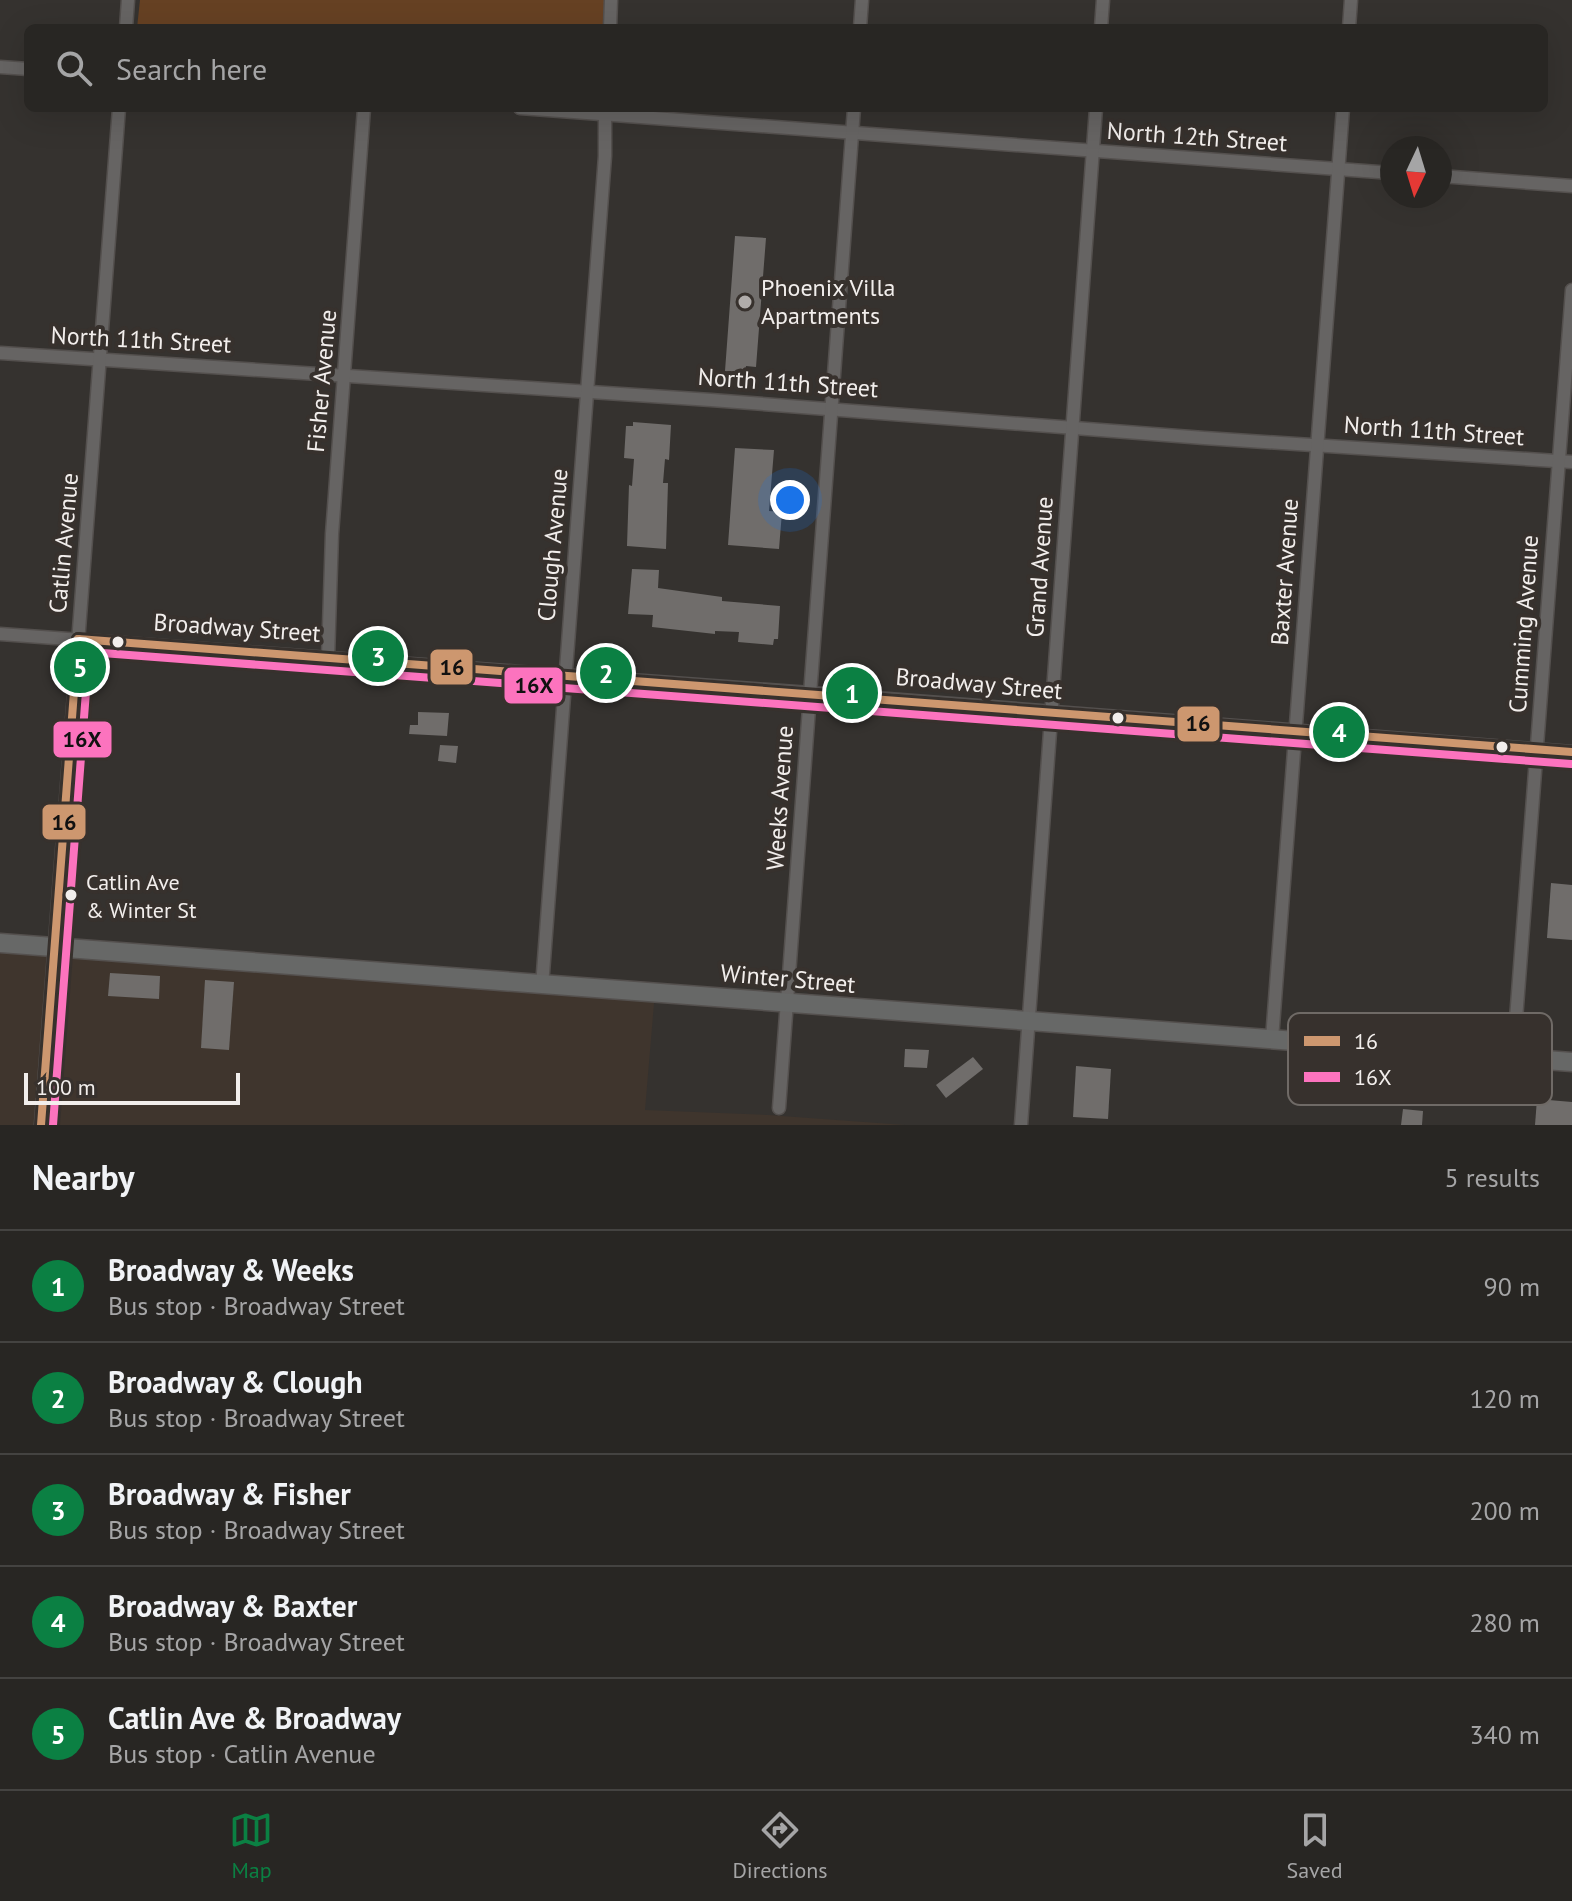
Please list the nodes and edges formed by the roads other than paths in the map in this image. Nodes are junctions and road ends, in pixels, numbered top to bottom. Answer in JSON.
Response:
{"nodes":[{"id":1,"x":128,"y":0,"type":"edge"},
{"id":2,"x":611,"y":0,"type":"edge"},
{"id":3,"x":862,"y":0,"type":"edge"},
{"id":4,"x":1103,"y":0,"type":"edge"},
{"id":5,"x":1351,"y":0,"type":"edge"},
{"id":6,"x":126,"y":24,"type":"edge"},
{"id":7,"x":610,"y":24,"type":"edge"},
{"id":8,"x":860,"y":24,"type":"edge"},
{"id":9,"x":1101,"y":24,"type":"edge"},
{"id":10,"x":1349,"y":24,"type":"edge"},
{"id":11,"x":0,"y":67,"type":"edge"},
{"id":12,"x":24,"y":69,"type":"edge"},
{"id":13,"x":119,"y":112,"type":"edge"},
{"id":14,"x":364,"y":112,"type":"edge"},
{"id":15,"x":605,"y":112,"type":"edge"},
{"id":16,"x":616,"y":112,"type":"edge"},
{"id":17,"x":854,"y":112,"type":"edge"},
{"id":18,"x":1096,"y":112,"type":"edge"},
{"id":19,"x":1343,"y":112,"type":"edge"},
{"id":20,"x":852,"y":133,"type":"junction"},
{"id":21,"x":1093,"y":151,"type":"junction"},
{"id":22,"x":1338,"y":170,"type":"junction"},
{"id":23,"x":1380,"y":172,"type":"edge"},
{"id":24,"x":1452,"y":177,"type":"edge"},
{"id":25,"x":1572,"y":186,"type":"edge"},
{"id":26,"x":1572,"y":290,"type":"edge"},
{"id":27,"x":1,"y":353,"type":"edge"},
{"id":28,"x":101,"y":359,"type":"junction"},
{"id":29,"x":345,"y":375,"type":"junction"},
{"id":30,"x":588,"y":391,"type":"junction"},
{"id":31,"x":831,"y":408,"type":"junction"},
{"id":32,"x":1073,"y":426,"type":"junction"},
{"id":33,"x":1317,"y":446,"type":"junction"},
{"id":34,"x":1566,"y":462,"type":"edge"},
{"id":35,"x":0,"y":634,"type":"edge"},
{"id":36,"x":78,"y":639,"type":"junction"},
{"id":37,"x":328,"y":657,"type":"junction"},
{"id":38,"x":565,"y":674,"type":"junction"},
{"id":39,"x":810,"y":693,"type":"junction"},
{"id":40,"x":1052,"y":713,"type":"junction"},
{"id":41,"x":1295,"y":730,"type":"junction"},
{"id":42,"x":1537,"y":750,"type":"junction"},
{"id":43,"x":1572,"y":752,"type":"edge"},
{"id":44,"x":0,"y":943,"type":"edge"},
{"id":45,"x":55,"y":947,"type":"junction"},
{"id":46,"x":542,"y":986,"type":"junction"},
{"id":47,"x":786,"y":1004,"type":"junction"},
{"id":48,"x":1517,"y":1013,"type":"edge"},
{"id":49,"x":1029,"y":1022,"type":"junction"},
{"id":50,"x":1272,"y":1039,"type":"junction"},
{"id":51,"x":1288,"y":1040,"type":"edge"},
{"id":52,"x":1552,"y":1061,"type":"edge"},
{"id":53,"x":1572,"y":1062,"type":"edge"},
{"id":54,"x":779,"y":1108,"type":"dead end"},
{"id":55,"x":41,"y":1125,"type":"edge"},
{"id":56,"x":1021,"y":1125,"type":"edge"}],
"edges":[{"from":1,"to":6,"type":"street"},
{"from":2,"to":7,"type":"street"},
{"from":3,"to":8,"type":"street"},
{"from":4,"to":9,"type":"street"},
{"from":5,"to":10,"type":"street"},
{"from":11,"to":12,"type":"street"},
{"from":13,"to":28,"type":"street","name":"Catlin Avenue"},
{"from":14,"to":29,"type":"street","name":"Fisher Avenue"},
{"from":15,"to":30,"type":"street","name":"Clough Avenue"},
{"from":16,"to":20,"type":"street","name":"North 12th Street"},
{"from":17,"to":20,"type":"street","name":"Weeks Avenue"},
{"from":18,"to":21,"type":"street","name":"Grand Avenue"},
{"from":19,"to":22,"type":"street","name":"Baxter Avenue"},
{"from":20,"to":21,"type":"street","name":"North 12th Street"},
{"from":20,"to":31,"type":"street","name":"Weeks Avenue"},
{"from":21,"to":22,"type":"street","name":"North 12th Street"},
{"from":21,"to":32,"type":"street","name":"Grand Avenue"},
{"from":22,"to":23,"type":"street","name":"North 12th Street"},
{"from":22,"to":33,"type":"street","name":"Baxter Avenue"},
{"from":24,"to":25,"type":"street"},
{"from":26,"to":34,"type":"street","name":"Cumming Avenue"},
{"from":27,"to":28,"type":"street","name":"North 11th Street"},
{"from":28,"to":29,"type":"street","name":"North 11th Street"},
{"from":28,"to":36,"type":"street","name":"Catlin Avenue"},
{"from":29,"to":30,"type":"street","name":"North 11th Street"},
{"from":29,"to":37,"type":"street","name":"Fisher Avenue"},
{"from":30,"to":31,"type":"street","name":"North 11th Street"},
{"from":30,"to":38,"type":"street","name":"Clough Avenue"},
{"from":31,"to":32,"type":"street","name":"North 11th Street"},
{"from":31,"to":39,"type":"street","name":"Weeks Avenue"},
{"from":32,"to":33,"type":"street","name":"North 11th Street"},
{"from":32,"to":40,"type":"street","name":"Grand Avenue"},
{"from":33,"to":34,"type":"street","name":"North 11th Street"},
{"from":33,"to":41,"type":"street","name":"Baxter Avenue"},
{"from":34,"to":42,"type":"street","name":"Cumming Avenue"},
{"from":35,"to":36,"type":"street","name":"Broadway Street"},
{"from":36,"to":37,"type":"street","name":"Broadway Street"},
{"from":36,"to":45,"type":"street","name":"Catlin Avenue"},
{"from":37,"to":38,"type":"street","name":"Broadway Street"},
{"from":38,"to":39,"type":"street","name":"Broadway Street"},
{"from":38,"to":46,"type":"street","name":"Clough Avenue"},
{"from":39,"to":40,"type":"street","name":"Broadway Street"},
{"from":39,"to":47,"type":"street","name":"Weeks Avenue"},
{"from":40,"to":41,"type":"street","name":"Broadway Street"},
{"from":40,"to":49,"type":"street","name":"Grand Avenue"},
{"from":41,"to":42,"type":"street","name":"Broadway Street"},
{"from":41,"to":50,"type":"street","name":"Baxter Avenue"},
{"from":42,"to":43,"type":"street","name":"Broadway Street"},
{"from":42,"to":48,"type":"street","name":"Cumming Avenue"},
{"from":44,"to":45,"type":"street","name":"Winter Street"},
{"from":45,"to":46,"type":"street","name":"Winter Street"},
{"from":45,"to":55,"type":"street","name":"Catlin Avenue"},
{"from":46,"to":47,"type":"street","name":"Winter Street"},
{"from":47,"to":49,"type":"street","name":"Winter Street"},
{"from":47,"to":54,"type":"street","name":"Weeks Avenue"},
{"from":49,"to":50,"type":"street","name":"Winter Street"},
{"from":49,"to":56,"type":"street","name":"Grand Avenue"},
{"from":50,"to":51,"type":"street","name":"Winter Street"},
{"from":52,"to":53,"type":"street","name":"Winter Street"}]}
